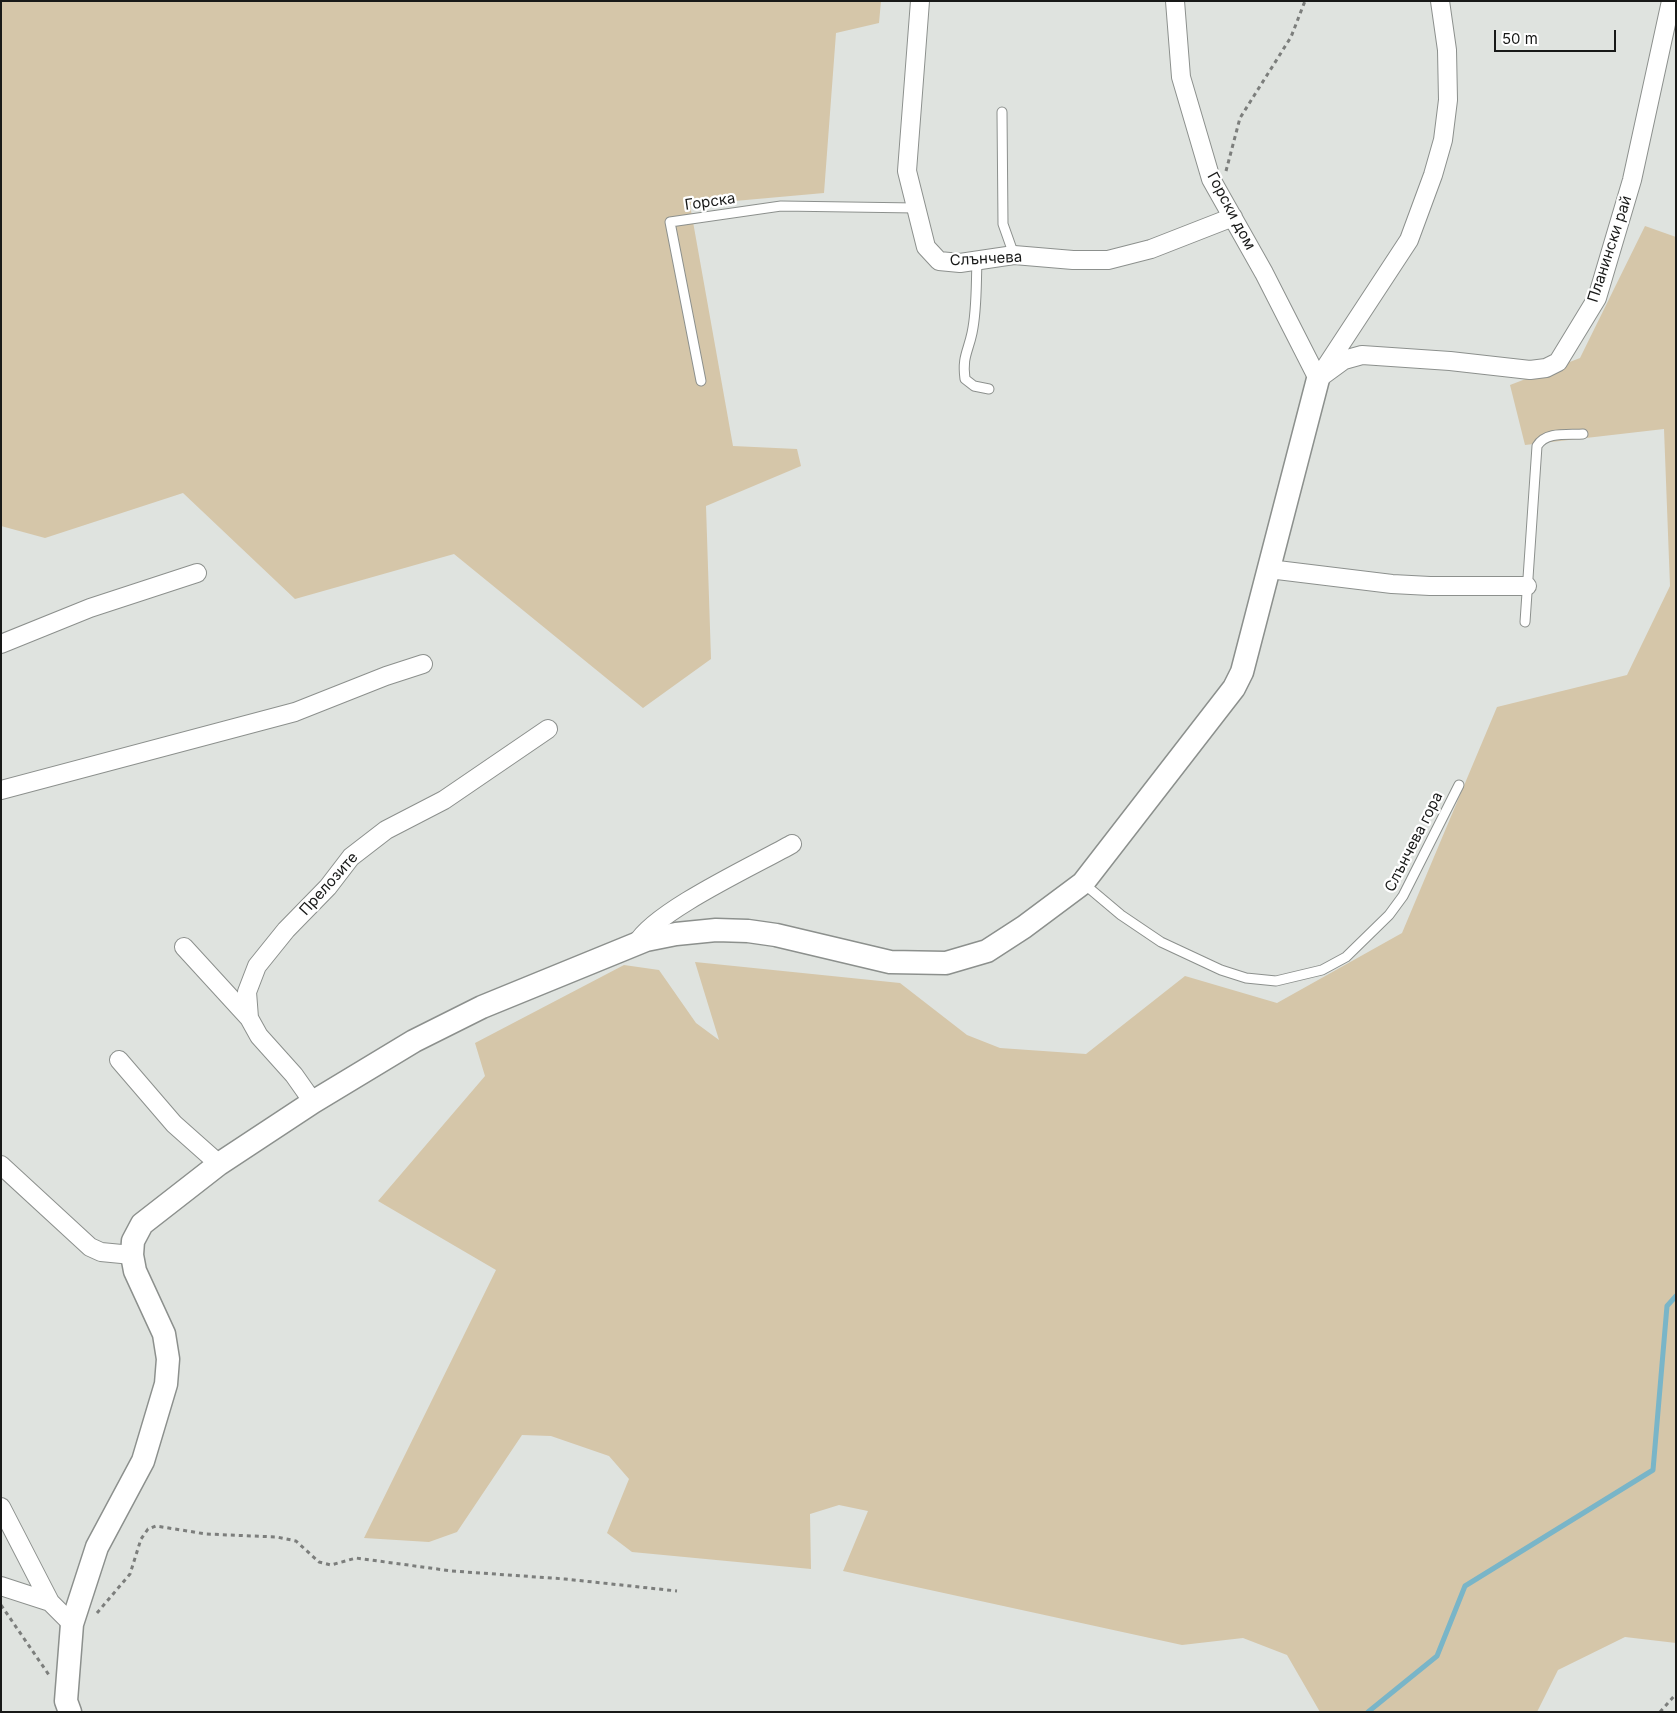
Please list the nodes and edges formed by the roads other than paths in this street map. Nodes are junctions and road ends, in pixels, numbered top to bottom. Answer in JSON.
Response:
{"nodes":[{"id":1,"x":920,"y":1,"type":"edge"},
{"id":2,"x":1175,"y":1,"type":"edge"},
{"id":3,"x":1440,"y":1,"type":"edge"},
{"id":4,"x":1671,"y":1,"type":"edge"},
{"id":5,"x":1002,"y":112,"type":"dead end"},
{"id":6,"x":916,"y":208,"type":"junction"},
{"id":7,"x":1233,"y":217,"type":"junction"},
{"id":8,"x":1014,"y":255,"type":"junction"},
{"id":9,"x":977,"y":261,"type":"junction"},
{"id":10,"x":1318,"y":379,"type":"junction"},
{"id":11,"x":701,"y":381,"type":"dead end"},
{"id":12,"x":989,"y":389,"type":"dead end"},
{"id":13,"x":1583,"y":434,"type":"dead end"},
{"id":14,"x":1269,"y":569,"type":"junction"},
{"id":15,"x":197,"y":573,"type":"dead end"},
{"id":16,"x":1528,"y":586,"type":"junction"},
{"id":17,"x":1526,"y":622,"type":"dead end"},
{"id":18,"x":1,"y":644,"type":"edge"},
{"id":19,"x":423,"y":664,"type":"dead end"},
{"id":20,"x":548,"y":729,"type":"dead end"},
{"id":21,"x":1459,"y":785,"type":"dead end"},
{"id":22,"x":1,"y":790,"type":"edge"},
{"id":23,"x":792,"y":844,"type":"dead end"},
{"id":24,"x":1083,"y":883,"type":"junction"},
{"id":25,"x":637,"y":943,"type":"junction"},
{"id":26,"x":184,"y":947,"type":"dead end"},
{"id":27,"x":249,"y":1018,"type":"junction"},
{"id":28,"x":119,"y":1060,"type":"dead end"},
{"id":29,"x":313,"y":1102,"type":"junction"},
{"id":30,"x":219,"y":1164,"type":"junction"},
{"id":31,"x":1,"y":1165,"type":"edge"},
{"id":32,"x":132,"y":1255,"type":"junction"},
{"id":33,"x":1,"y":1507,"type":"edge"},
{"id":34,"x":1,"y":1586,"type":"edge"},
{"id":35,"x":50,"y":1602,"type":"junction"},
{"id":36,"x":72,"y":1624,"type":"junction"},
{"id":37,"x":70,"y":1712,"type":"edge"}],
"edges":[{"from":1,"to":6,"type":"street","name":"Слънчева"},
{"from":2,"to":7,"type":"street","name":"Горски дом"},
{"from":3,"to":10,"type":"street"},
{"from":4,"to":10,"type":"street","name":"Планински рай"},
{"from":5,"to":8,"type":"lane"},
{"from":6,"to":9,"type":"street","name":"Слънчева"},
{"from":6,"to":11,"type":"lane","name":"Горска"},
{"from":7,"to":8,"type":"street","name":"Слънчева"},
{"from":7,"to":10,"type":"street","name":"Горски дом"},
{"from":8,"to":9,"type":"street","name":"Слънчева"},
{"from":9,"to":12,"type":"lane"},
{"from":10,"to":14,"type":"street"},
{"from":13,"to":16,"type":"lane"},
{"from":14,"to":16,"type":"street"},
{"from":14,"to":24,"type":"street"},
{"from":15,"to":18,"type":"street"},
{"from":16,"to":17,"type":"lane"},
{"from":19,"to":22,"type":"street"},
{"from":20,"to":27,"type":"street","name":"Прелозите"},
{"from":21,"to":24,"type":"lane","name":"Слънчева гора"},
{"from":23,"to":25,"type":"street"},
{"from":24,"to":25,"type":"street"},
{"from":25,"to":29,"type":"street"},
{"from":26,"to":27,"type":"street"},
{"from":27,"to":29,"type":"street","name":"Прелозите"},
{"from":28,"to":30,"type":"street"},
{"from":29,"to":30,"type":"street"},
{"from":30,"to":32,"type":"street"},
{"from":31,"to":32,"type":"street"},
{"from":32,"to":36,"type":"street"},
{"from":33,"to":35,"type":"street"},
{"from":34,"to":35,"type":"street"},
{"from":35,"to":36,"type":"street"},
{"from":36,"to":37,"type":"street"}]}
